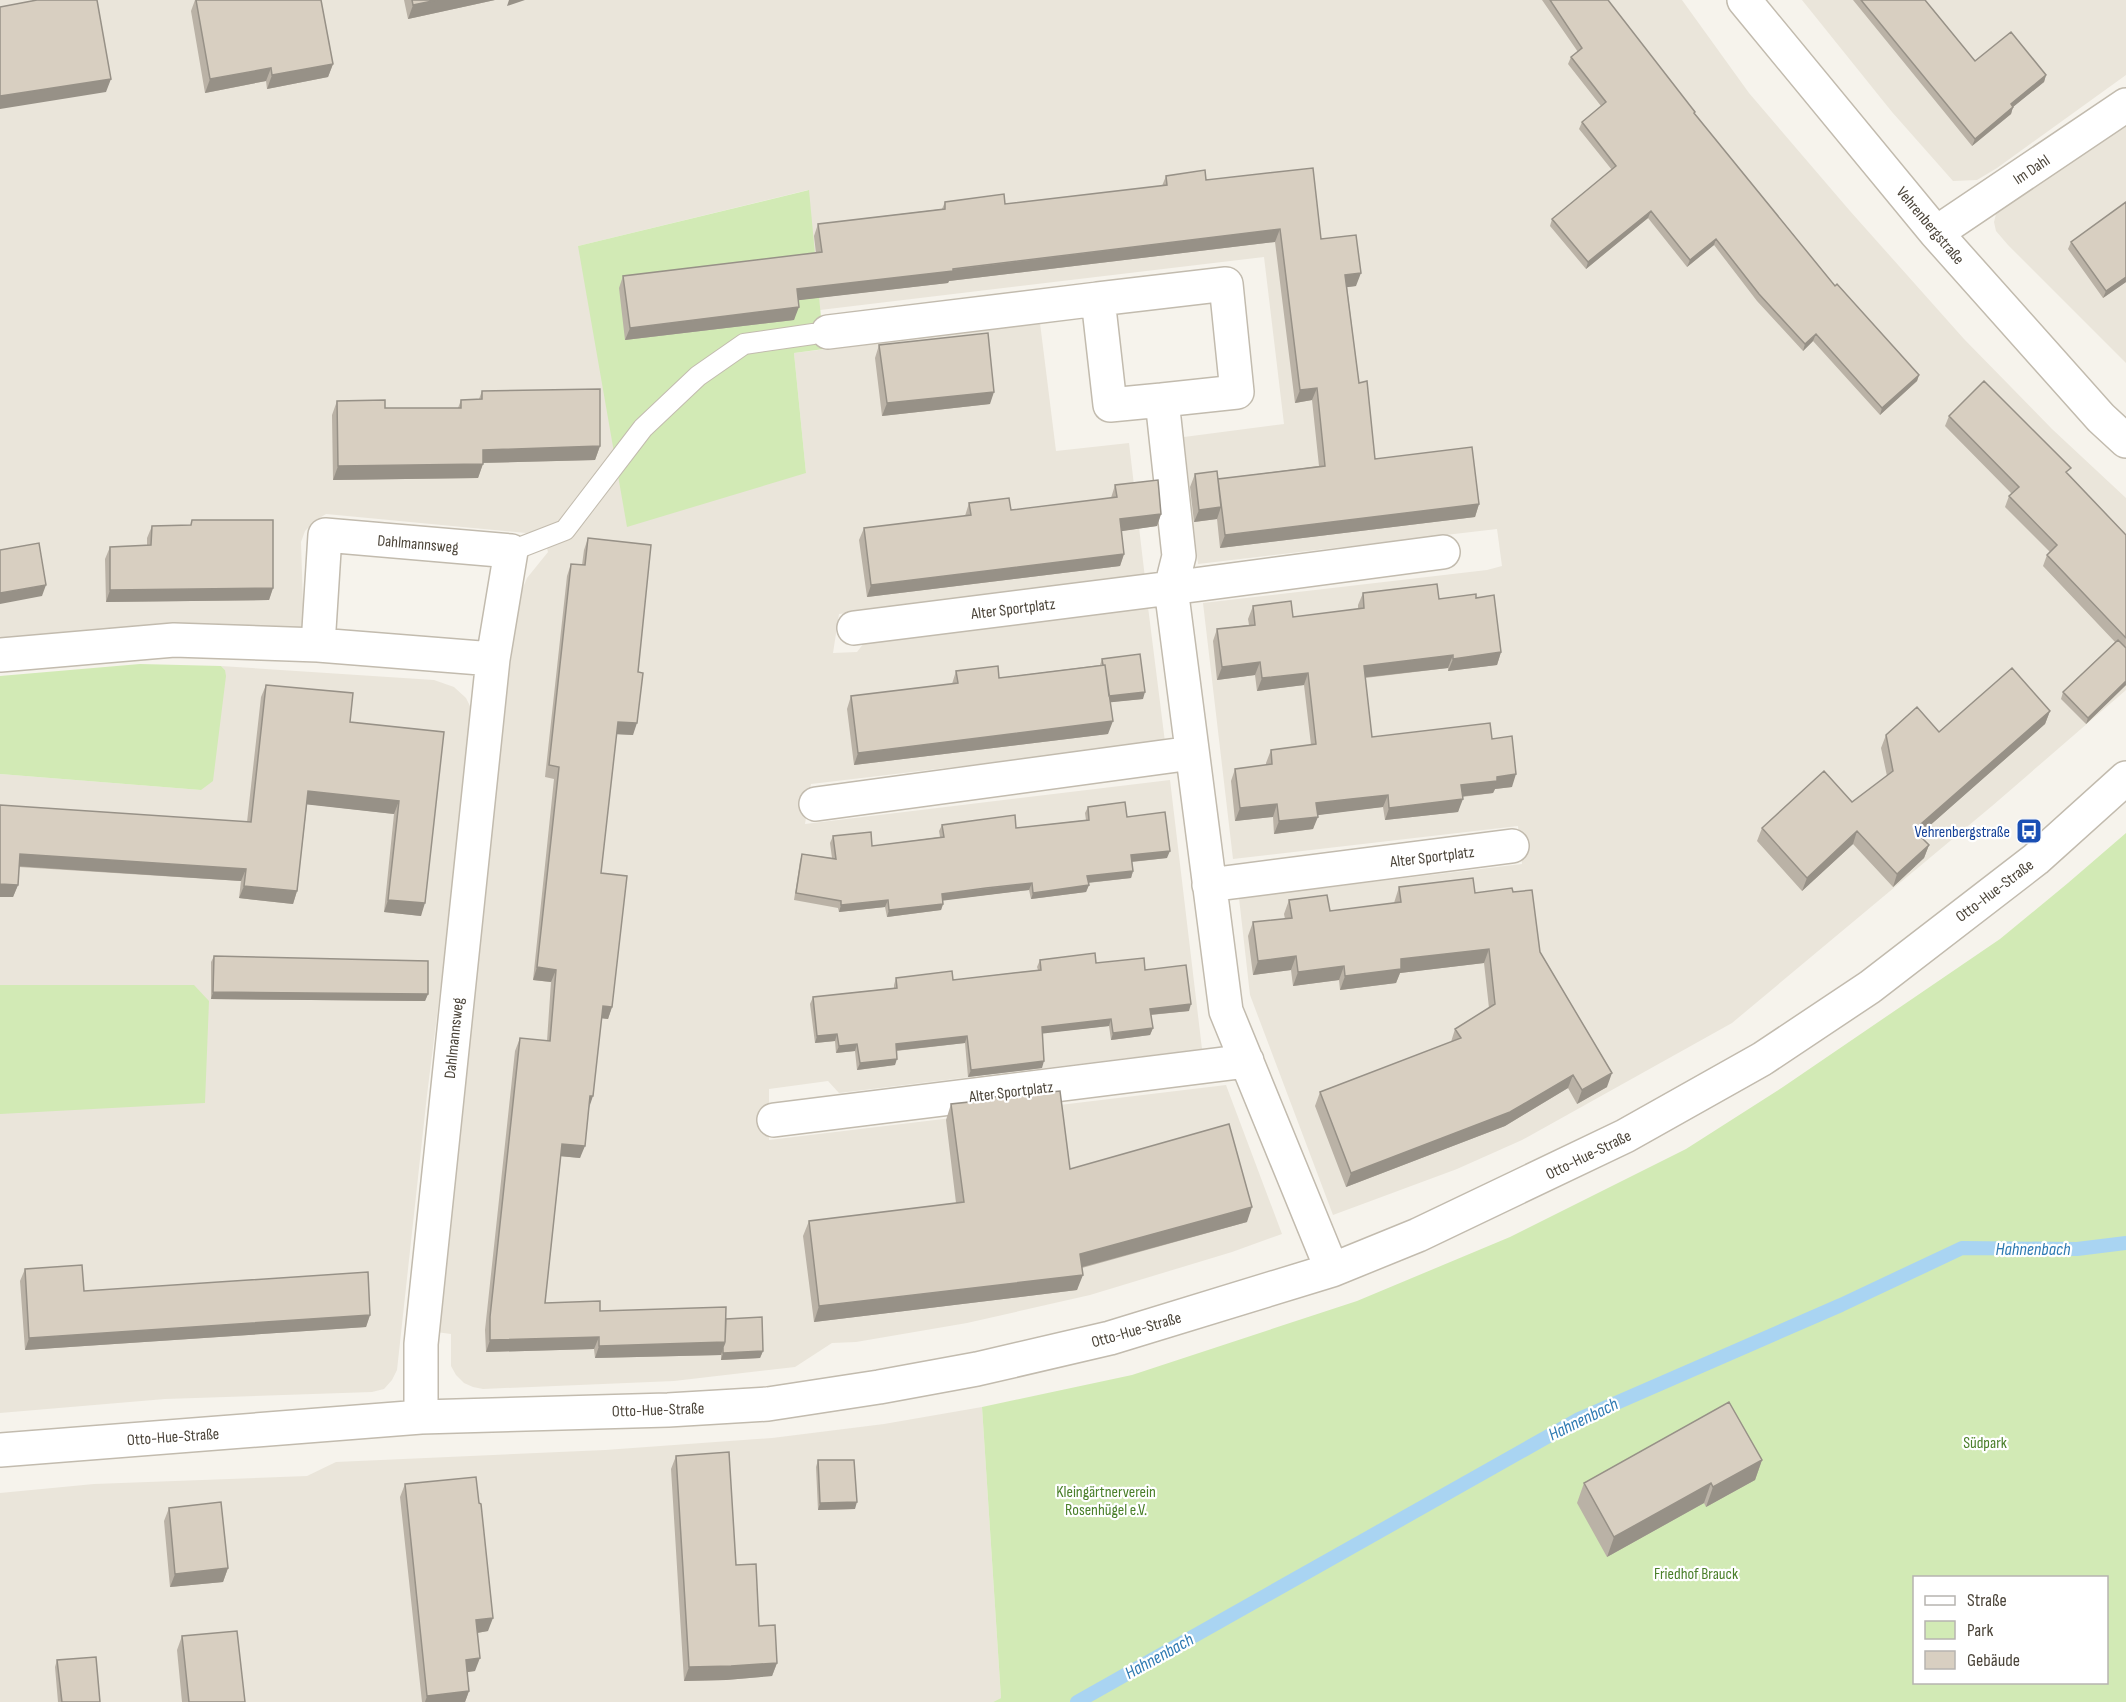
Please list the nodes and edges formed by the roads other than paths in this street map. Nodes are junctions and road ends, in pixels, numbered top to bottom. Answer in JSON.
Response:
{"nodes":[{"id":1,"x":1744,"y":0,"type":"edge"},
{"id":2,"x":2126,"y":105,"type":"edge"},
{"id":3,"x":1936,"y":233,"type":"junction"},
{"id":4,"x":1098,"y":298,"type":"junction"},
{"id":5,"x":820,"y":333,"type":"joint"},
{"id":6,"x":1162,"y":400,"type":"junction"},
{"id":7,"x":2126,"y":441,"type":"edge"},
{"id":8,"x":511,"y":550,"type":"junction"},
{"id":9,"x":1443,"y":552,"type":"dead end"},
{"id":10,"x":1171,"y":588,"type":"junction"},
{"id":11,"x":854,"y":628,"type":"dead end"},
{"id":12,"x":318,"y":645,"type":"junction"},
{"id":13,"x":0,"y":655,"type":"edge"},
{"id":14,"x":493,"y":659,"type":"junction"},
{"id":15,"x":1192,"y":753,"type":"junction"},
{"id":16,"x":2126,"y":778,"type":"edge"},
{"id":17,"x":816,"y":804,"type":"dead end"},
{"id":18,"x":1512,"y":846,"type":"dead end"},
{"id":19,"x":1209,"y":885,"type":"junction"},
{"id":20,"x":1247,"y":1061,"type":"junction"},
{"id":21,"x":774,"y":1120,"type":"dead end"},
{"id":22,"x":1332,"y":1270,"type":"junction"},
{"id":23,"x":421,"y":1417,"type":"junction"},
{"id":24,"x":0,"y":1450,"type":"edge"}],
"edges":[{"from":1,"to":3,"type":"street","name":"Vehrenbergstraße"},
{"from":2,"to":3,"type":"street","name":"Im Dahl"},
{"from":3,"to":7,"type":"street","name":"Vehrenbergstraße"},
{"from":4,"to":5,"type":"street"},
{"from":4,"to":6,"type":"street"},
{"from":4,"to":6,"type":"street"},
{"from":5,"to":8,"type":"lane"},
{"from":6,"to":10,"type":"street"},
{"from":8,"to":12,"type":"street","name":"Dahlmannsweg"},
{"from":8,"to":14,"type":"street","name":"Dahlmannsweg"},
{"from":9,"to":10,"type":"street","name":"Alter Sportplatz"},
{"from":10,"to":11,"type":"street","name":"Alter Sportplatz"},
{"from":10,"to":15,"type":"street"},
{"from":12,"to":13,"type":"street"},
{"from":12,"to":14,"type":"street"},
{"from":14,"to":23,"type":"street","name":"Dahlmannsweg"},
{"from":15,"to":17,"type":"street"},
{"from":15,"to":19,"type":"street"},
{"from":16,"to":22,"type":"street","name":"Otto-Hue-Straße"},
{"from":18,"to":19,"type":"street","name":"Alter Sportplatz"},
{"from":19,"to":20,"type":"street"},
{"from":20,"to":21,"type":"street","name":"Alter Sportplatz"},
{"from":20,"to":22,"type":"street"},
{"from":22,"to":23,"type":"street","name":"Otto-Hue-Straße"},
{"from":23,"to":24,"type":"street","name":"Otto-Hue-Straße"}]}
